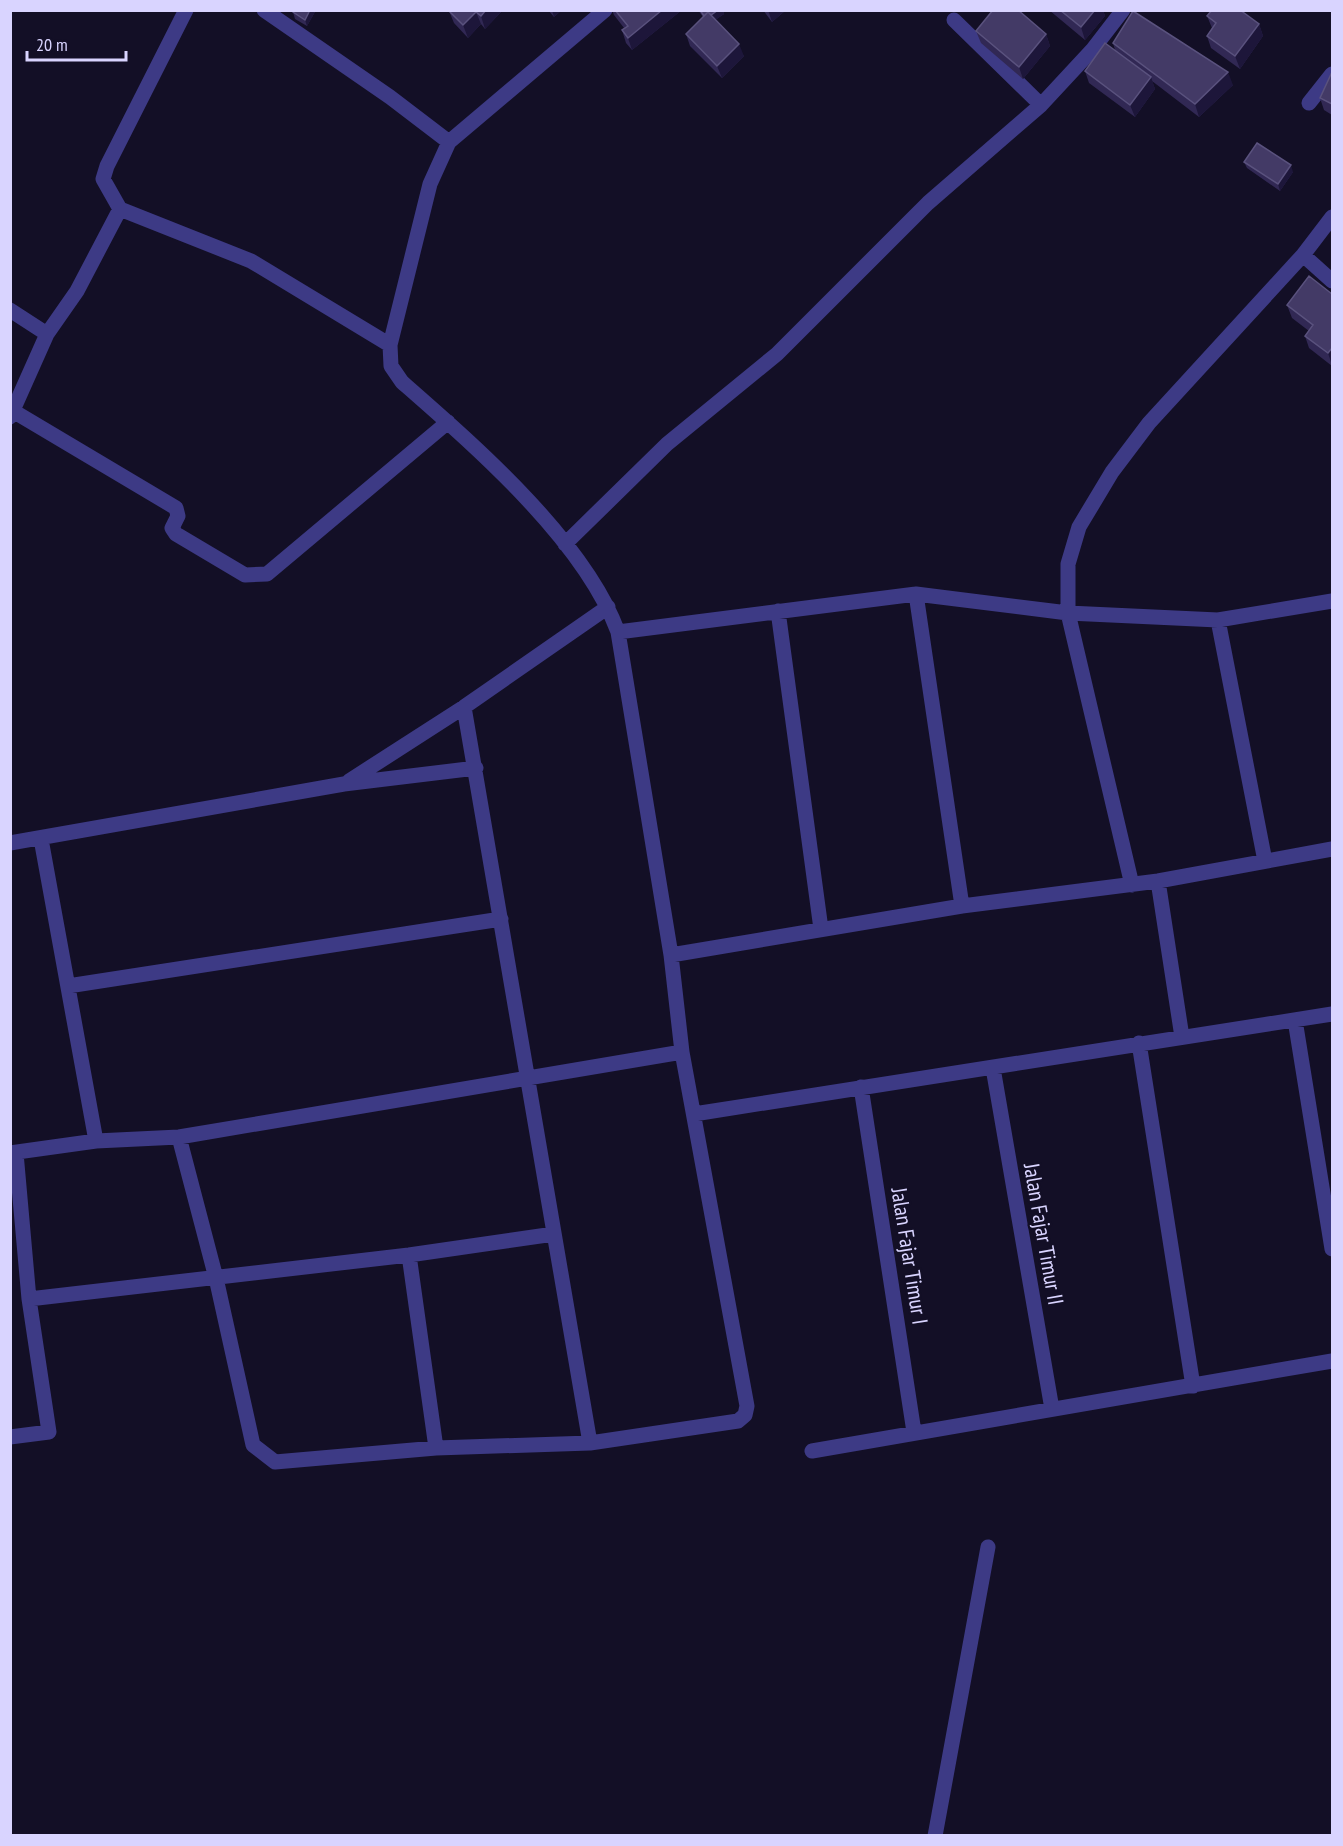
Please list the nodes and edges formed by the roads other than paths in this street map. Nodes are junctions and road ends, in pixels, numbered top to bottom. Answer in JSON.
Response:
{"nodes":[{"id":1,"x":186,"y":10,"type":"edge"},
{"id":2,"x":264,"y":10,"type":"edge"},
{"id":3,"x":605,"y":10,"type":"edge"},
{"id":4,"x":1123,"y":10,"type":"edge"},
{"id":5,"x":954,"y":20,"type":"dead end"},
{"id":6,"x":1332,"y":74,"type":"edge"},
{"id":7,"x":1309,"y":103,"type":"dead end"},
{"id":8,"x":1041,"y":105,"type":"junction"},
{"id":9,"x":449,"y":142,"type":"junction"},
{"id":10,"x":120,"y":209,"type":"junction"},
{"id":11,"x":1332,"y":217,"type":"edge"},
{"id":12,"x":1303,"y":255,"type":"junction"},
{"id":13,"x":1332,"y":281,"type":"edge"},
{"id":14,"x":10,"y":310,"type":"edge"},
{"id":15,"x":48,"y":334,"type":"junction"},
{"id":16,"x":390,"y":345,"type":"junction"},
{"id":17,"x":12,"y":414,"type":"edge"},
{"id":18,"x":448,"y":422,"type":"junction"},
{"id":19,"x":565,"y":544,"type":"junction"},
{"id":20,"x":916,"y":594,"type":"junction"},
{"id":21,"x":1332,"y":601,"type":"edge"},
{"id":22,"x":608,"y":607,"type":"junction"},
{"id":23,"x":778,"y":611,"type":"junction"},
{"id":24,"x":1068,"y":613,"type":"junction"},
{"id":25,"x":1218,"y":620,"type":"junction"},
{"id":26,"x":618,"y":632,"type":"junction"},
{"id":27,"x":464,"y":707,"type":"junction"},
{"id":28,"x":476,"y":768,"type":"junction"},
{"id":29,"x":344,"y":784,"type":"junction"},
{"id":30,"x":41,"y":839,"type":"junction"},
{"id":31,"x":10,"y":843,"type":"edge"},
{"id":32,"x":1332,"y":849,"type":"edge"},
{"id":33,"x":1265,"y":861,"type":"junction"},
{"id":34,"x":1158,"y":881,"type":"junction"},
{"id":35,"x":1132,"y":885,"type":"junction"},
{"id":36,"x":962,"y":906,"type":"junction"},
{"id":37,"x":501,"y":919,"type":"junction"},
{"id":38,"x":821,"y":929,"type":"junction"},
{"id":39,"x":671,"y":954,"type":"junction"},
{"id":40,"x":68,"y":986,"type":"junction"},
{"id":41,"x":1332,"y":1014,"type":"edge"},
{"id":42,"x":1295,"y":1020,"type":"junction"},
{"id":43,"x":1182,"y":1037,"type":"junction"},
{"id":44,"x":1139,"y":1042,"type":"junction"},
{"id":45,"x":682,"y":1052,"type":"junction"},
{"id":46,"x":993,"y":1068,"type":"junction"},
{"id":47,"x":529,"y":1078,"type":"junction"},
{"id":48,"x":861,"y":1087,"type":"junction"},
{"id":49,"x":694,"y":1114,"type":"junction"},
{"id":50,"x":179,"y":1137,"type":"junction"},
{"id":51,"x":96,"y":1141,"type":"junction"},
{"id":52,"x":13,"y":1153,"type":"edge"},
{"id":53,"x":554,"y":1234,"type":"junction"},
{"id":54,"x":1332,"y":1250,"type":"edge"},
{"id":55,"x":409,"y":1255,"type":"junction"},
{"id":56,"x":216,"y":1278,"type":"junction"},
{"id":57,"x":29,"y":1299,"type":"junction"},
{"id":58,"x":1332,"y":1361,"type":"edge"},
{"id":59,"x":1193,"y":1386,"type":"junction"},
{"id":60,"x":1052,"y":1409,"type":"junction"},
{"id":61,"x":914,"y":1431,"type":"junction"},
{"id":62,"x":10,"y":1437,"type":"edge"},
{"id":63,"x":590,"y":1443,"type":"junction"},
{"id":64,"x":436,"y":1448,"type":"junction"},
{"id":65,"x":812,"y":1451,"type":"dead end"},
{"id":66,"x":988,"y":1547,"type":"dead end"},
{"id":67,"x":935,"y":1836,"type":"edge"}],
"edges":[{"from":1,"to":10,"type":"street"},
{"from":2,"to":9,"type":"street"},
{"from":3,"to":9,"type":"street"},
{"from":4,"to":8,"type":"street"},
{"from":5,"to":8,"type":"street"},
{"from":6,"to":7,"type":"street"},
{"from":8,"to":19,"type":"street"},
{"from":9,"to":16,"type":"street"},
{"from":10,"to":15,"type":"street"},
{"from":10,"to":16,"type":"street"},
{"from":11,"to":12,"type":"street"},
{"from":12,"to":13,"type":"street"},
{"from":12,"to":24,"type":"street"},
{"from":14,"to":15,"type":"street"},
{"from":15,"to":17,"type":"street"},
{"from":16,"to":18,"type":"street"},
{"from":17,"to":18,"type":"street"},
{"from":18,"to":19,"type":"street"},
{"from":19,"to":22,"type":"street"},
{"from":20,"to":23,"type":"street"},
{"from":20,"to":24,"type":"street"},
{"from":20,"to":36,"type":"street"},
{"from":21,"to":25,"type":"street"},
{"from":22,"to":26,"type":"street"},
{"from":22,"to":27,"type":"street"},
{"from":23,"to":26,"type":"street"},
{"from":23,"to":38,"type":"street"},
{"from":24,"to":25,"type":"street"},
{"from":24,"to":35,"type":"street"},
{"from":25,"to":33,"type":"street"},
{"from":26,"to":39,"type":"street"},
{"from":27,"to":28,"type":"street"},
{"from":27,"to":29,"type":"street"},
{"from":28,"to":29,"type":"street"},
{"from":28,"to":37,"type":"street"},
{"from":29,"to":30,"type":"street"},
{"from":30,"to":31,"type":"street"},
{"from":30,"to":40,"type":"street"},
{"from":32,"to":33,"type":"street"},
{"from":33,"to":34,"type":"street"},
{"from":34,"to":35,"type":"street"},
{"from":34,"to":43,"type":"street"},
{"from":35,"to":36,"type":"street"},
{"from":36,"to":38,"type":"street"},
{"from":37,"to":40,"type":"street"},
{"from":37,"to":47,"type":"street"},
{"from":38,"to":39,"type":"street"},
{"from":39,"to":45,"type":"street"},
{"from":40,"to":51,"type":"street"},
{"from":41,"to":42,"type":"street"},
{"from":42,"to":43,"type":"street"},
{"from":42,"to":54,"type":"street"},
{"from":43,"to":44,"type":"street"},
{"from":44,"to":46,"type":"street"},
{"from":44,"to":59,"type":"street"},
{"from":45,"to":47,"type":"street"},
{"from":45,"to":49,"type":"street"},
{"from":46,"to":48,"type":"street"},
{"from":46,"to":60,"type":"street","name":"Jalan Fajar Timur II"},
{"from":47,"to":50,"type":"street"},
{"from":47,"to":53,"type":"street"},
{"from":48,"to":49,"type":"street"},
{"from":48,"to":61,"type":"street","name":"Jalan Fajar Timur I"},
{"from":49,"to":63,"type":"street"},
{"from":50,"to":51,"type":"street"},
{"from":50,"to":56,"type":"street"},
{"from":51,"to":52,"type":"street"},
{"from":52,"to":57,"type":"street"},
{"from":53,"to":55,"type":"street"},
{"from":53,"to":63,"type":"street"},
{"from":55,"to":56,"type":"street"},
{"from":55,"to":64,"type":"street"},
{"from":56,"to":57,"type":"street"},
{"from":56,"to":64,"type":"street"},
{"from":57,"to":62,"type":"street"},
{"from":58,"to":59,"type":"street"},
{"from":59,"to":60,"type":"street"},
{"from":60,"to":61,"type":"street"},
{"from":61,"to":65,"type":"street"},
{"from":63,"to":64,"type":"street"},
{"from":66,"to":67,"type":"street"}]}
